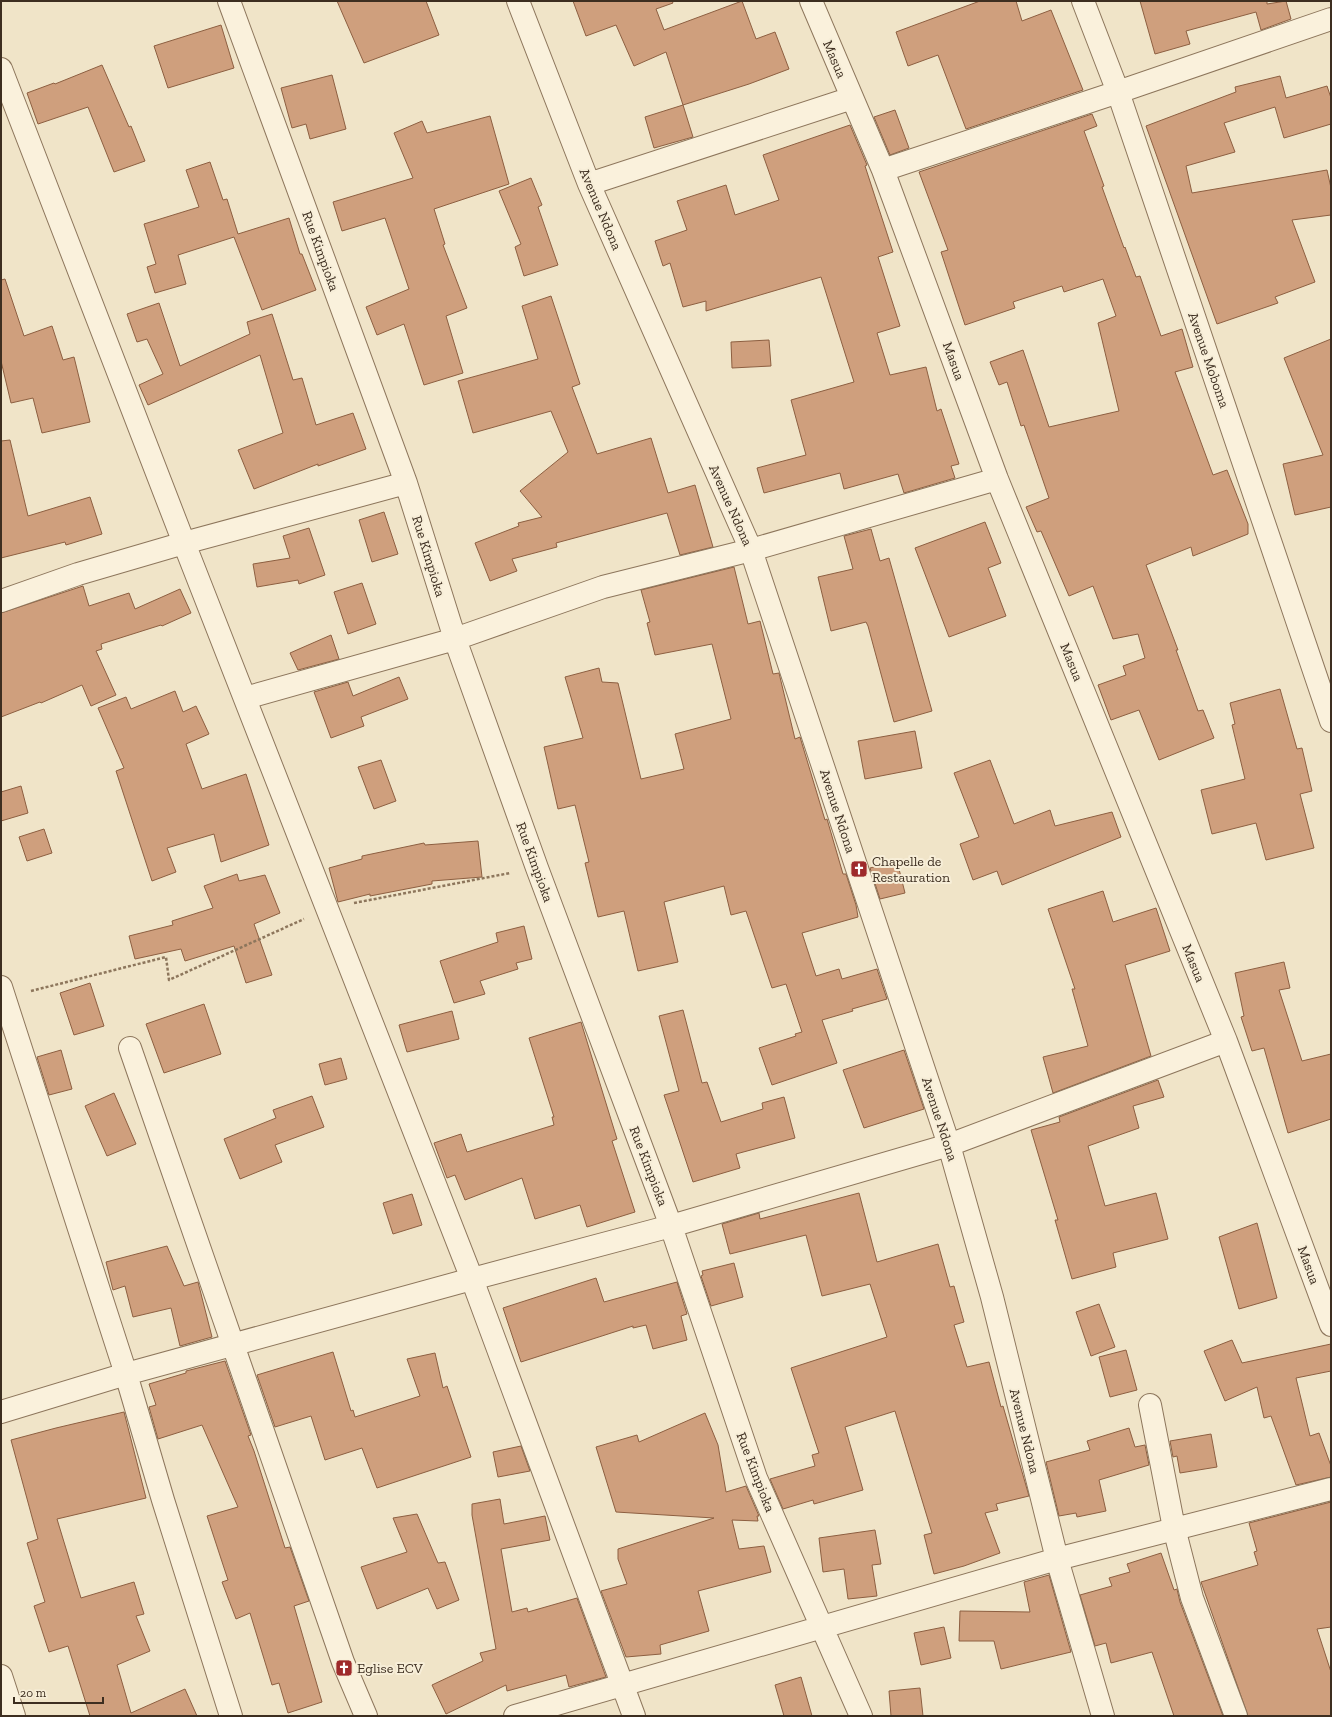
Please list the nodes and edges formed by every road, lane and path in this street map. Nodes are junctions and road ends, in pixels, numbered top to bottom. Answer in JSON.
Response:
{"nodes":[{"id":1,"x":229,"y":1,"type":"edge"},
{"id":2,"x":518,"y":1,"type":"edge"},
{"id":3,"x":811,"y":1,"type":"edge"},
{"id":4,"x":1083,"y":1,"type":"edge"},
{"id":5,"x":1331,"y":18,"type":"edge"},
{"id":6,"x":1,"y":70,"type":"edge"},
{"id":7,"x":1118,"y":92,"type":"junction"},
{"id":8,"x":852,"y":98,"type":"junction"},
{"id":9,"x":883,"y":170,"type":"junction"},
{"id":10,"x":589,"y":184,"type":"junction"},
{"id":11,"x":997,"y":479,"type":"junction"},
{"id":12,"x":406,"y":483,"type":"junction"},
{"id":13,"x":184,"y":543,"type":"junction"},
{"id":14,"x":751,"y":550,"type":"junction"},
{"id":15,"x":1,"y":601,"type":"edge"},
{"id":16,"x":455,"y":639,"type":"junction"},
{"id":17,"x":245,"y":698,"type":"junction"},
{"id":18,"x":1331,"y":721,"type":"edge"},
{"id":19,"x":537,"y":868,"type":"junction"},
{"id":20,"x":328,"y":908,"type":"junction"},
{"id":21,"x":2,"y":992,"type":"edge"},
{"id":22,"x":1226,"y":1041,"type":"junction"},
{"id":23,"x":130,"y":1048,"type":"dead end"},
{"id":24,"x":949,"y":1144,"type":"junction"},
{"id":25,"x":671,"y":1226,"type":"junction"},
{"id":26,"x":472,"y":1279,"type":"junction"},
{"id":27,"x":1331,"y":1325,"type":"edge"},
{"id":28,"x":234,"y":1345,"type":"junction"},
{"id":29,"x":126,"y":1374,"type":"junction"},
{"id":30,"x":1150,"y":1405,"type":"dead end"},
{"id":31,"x":1,"y":1412,"type":"edge"},
{"id":32,"x":1331,"y":1489,"type":"edge"},
{"id":33,"x":1174,"y":1528,"type":"junction"},
{"id":34,"x":1057,"y":1559,"type":"junction"},
{"id":35,"x":822,"y":1626,"type":"junction"},
{"id":36,"x":1,"y":1676,"type":"edge"},
{"id":37,"x":622,"y":1685,"type":"junction"},
{"id":38,"x":14,"y":1716,"type":"edge"},
{"id":39,"x":231,"y":1716,"type":"edge"},
{"id":40,"x":366,"y":1716,"type":"edge"},
{"id":41,"x":515,"y":1716,"type":"edge"},
{"id":42,"x":634,"y":1716,"type":"edge"},
{"id":43,"x":861,"y":1716,"type":"edge"},
{"id":44,"x":1103,"y":1716,"type":"edge"},
{"id":45,"x":1236,"y":1716,"type":"edge"}],
"edges":[{"from":1,"to":12,"type":"street","name":"Rue Kimpioka"},
{"from":2,"to":10,"type":"street","name":"Avenue Ndona"},
{"from":3,"to":8,"type":"street","name":"Masua"},
{"from":4,"to":7,"type":"street","name":"Avenue Moboma"},
{"from":5,"to":7,"type":"street"},
{"from":6,"to":13,"type":"street"},
{"from":7,"to":9,"type":"street"},
{"from":7,"to":18,"type":"street","name":"Avenue Moboma"},
{"from":8,"to":9,"type":"street","name":"Masua"},
{"from":8,"to":10,"type":"street"},
{"from":9,"to":11,"type":"street","name":"Masua"},
{"from":10,"to":14,"type":"street","name":"Avenue Ndona"},
{"from":11,"to":14,"type":"street"},
{"from":11,"to":22,"type":"street","name":"Masua"},
{"from":12,"to":13,"type":"street"},
{"from":12,"to":16,"type":"street","name":"Rue Kimpioka"},
{"from":13,"to":15,"type":"street"},
{"from":13,"to":17,"type":"street"},
{"from":14,"to":16,"type":"street"},
{"from":14,"to":24,"type":"street","name":"Avenue Ndona"},
{"from":16,"to":17,"type":"street"},
{"from":16,"to":19,"type":"street","name":"Rue Kimpioka"},
{"from":17,"to":20,"type":"street"},
{"from":19,"to":20,"type":"path"},
{"from":19,"to":25,"type":"street","name":"Rue Kimpioka"},
{"from":20,"to":21,"type":"path"},
{"from":20,"to":26,"type":"street"},
{"from":21,"to":29,"type":"street"},
{"from":22,"to":24,"type":"street"},
{"from":22,"to":27,"type":"street","name":"Masua"},
{"from":23,"to":28,"type":"street"},
{"from":24,"to":25,"type":"street"},
{"from":24,"to":34,"type":"street","name":"Avenue Ndona"},
{"from":25,"to":26,"type":"street"},
{"from":25,"to":35,"type":"street","name":"Rue Kimpioka"},
{"from":26,"to":28,"type":"street"},
{"from":26,"to":37,"type":"street"},
{"from":28,"to":29,"type":"street"},
{"from":28,"to":40,"type":"street"},
{"from":29,"to":31,"type":"street"},
{"from":29,"to":39,"type":"street"},
{"from":30,"to":33,"type":"street"},
{"from":32,"to":33,"type":"street"},
{"from":33,"to":34,"type":"street"},
{"from":33,"to":45,"type":"street"},
{"from":34,"to":35,"type":"street"},
{"from":34,"to":44,"type":"street","name":"Avenue Ndona"},
{"from":35,"to":37,"type":"street"},
{"from":35,"to":43,"type":"street","name":"Rue Kimpioka"},
{"from":36,"to":38,"type":"street"},
{"from":37,"to":41,"type":"street"},
{"from":37,"to":42,"type":"street"}]}
